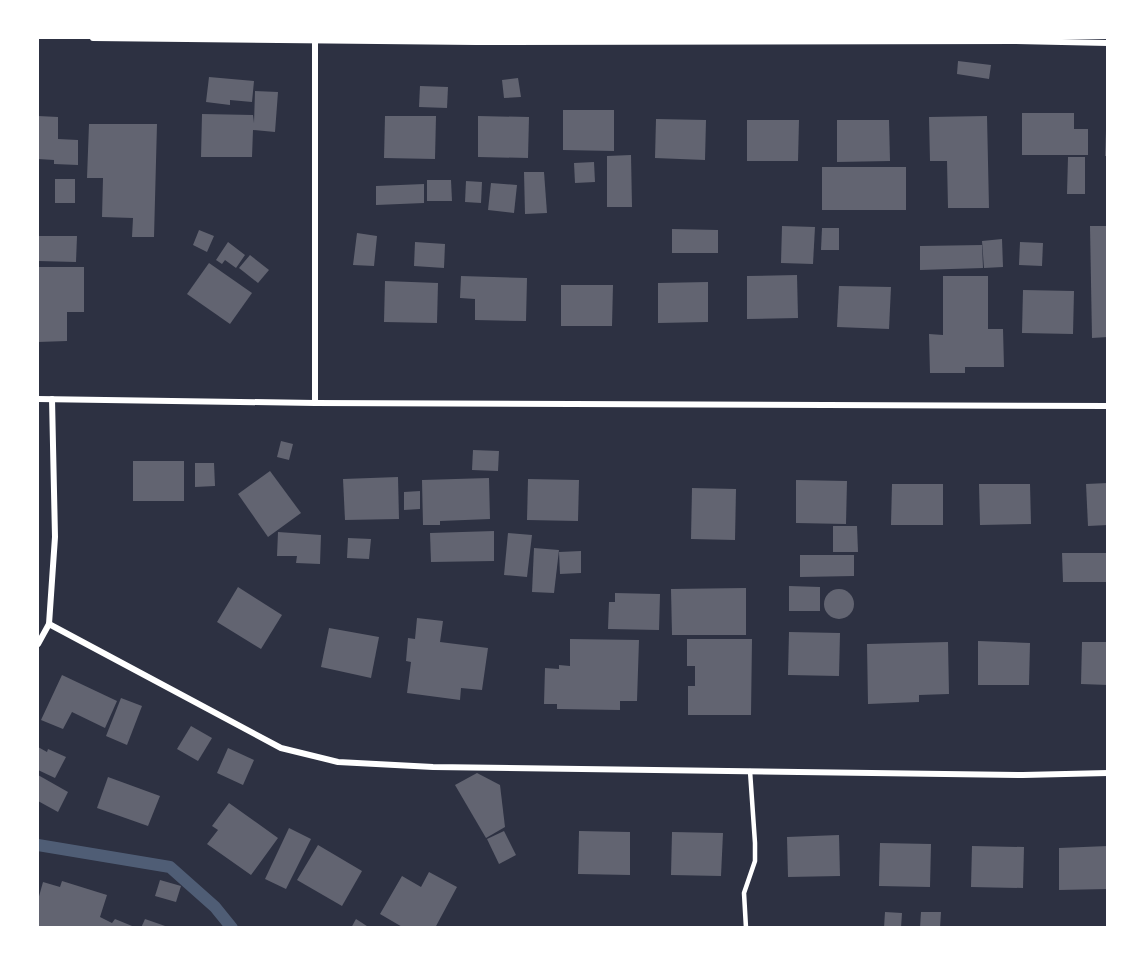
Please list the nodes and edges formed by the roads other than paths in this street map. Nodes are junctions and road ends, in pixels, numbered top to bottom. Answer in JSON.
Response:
{"nodes":[{"id":1,"x":93,"y":38,"type":"edge"},
{"id":2,"x":1015,"y":39,"type":"edge"},
{"id":3,"x":315,"y":41,"type":"junction"},
{"id":4,"x":1107,"y":43,"type":"edge"},
{"id":5,"x":38,"y":399,"type":"edge"},
{"id":6,"x":52,"y":399,"type":"junction"},
{"id":7,"x":315,"y":403,"type":"junction"},
{"id":8,"x":1107,"y":406,"type":"edge"},
{"id":9,"x":49,"y":624,"type":"junction"},
{"id":10,"x":38,"y":644,"type":"edge"},
{"id":11,"x":750,"y":771,"type":"junction"},
{"id":12,"x":1107,"y":773,"type":"edge"},
{"id":13,"x":746,"y":927,"type":"edge"}],
"edges":[{"from":1,"to":3,"type":"street"},
{"from":2,"to":3,"type":"street"},
{"from":2,"to":4,"type":"street"},
{"from":3,"to":7,"type":"street"},
{"from":5,"to":6,"type":"street"},
{"from":6,"to":7,"type":"street"},
{"from":6,"to":9,"type":"street"},
{"from":7,"to":8,"type":"street"},
{"from":9,"to":10,"type":"street"},
{"from":9,"to":11,"type":"street"},
{"from":11,"to":12,"type":"street"},
{"from":11,"to":13,"type":"lane"}]}
